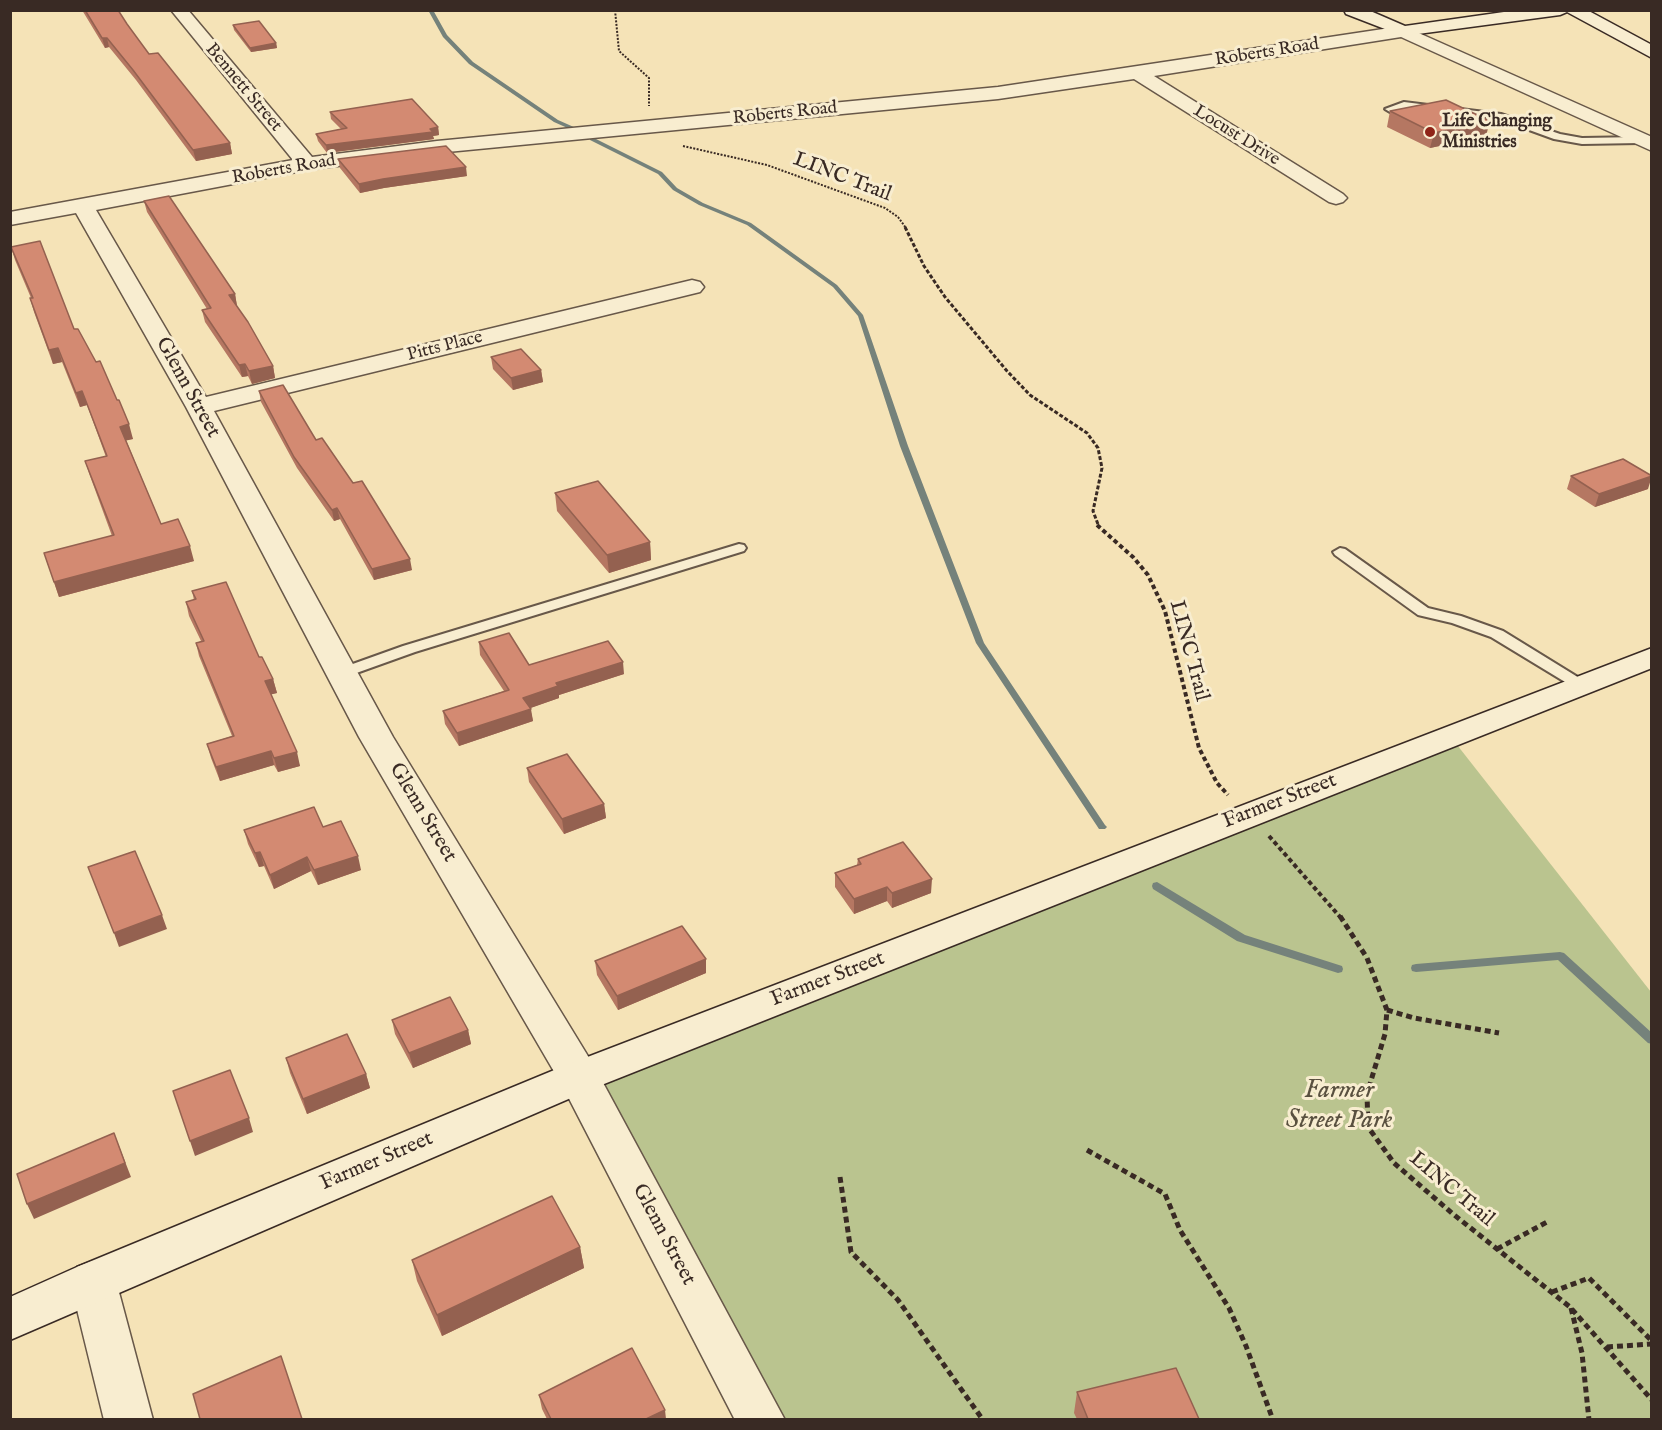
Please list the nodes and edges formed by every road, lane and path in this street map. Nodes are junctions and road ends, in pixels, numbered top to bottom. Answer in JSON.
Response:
{"nodes":[{"id":1,"x":179,"y":10,"type":"edge"},
{"id":2,"x":615,"y":10,"type":"edge"},
{"id":3,"x":1352,"y":10,"type":"edge"},
{"id":4,"x":1560,"y":10,"type":"edge"},
{"id":5,"x":1574,"y":10,"type":"edge"},
{"id":6,"x":1403,"y":31,"type":"junction"},
{"id":7,"x":1652,"y":53,"type":"edge"},
{"id":8,"x":1137,"y":73,"type":"junction"},
{"id":9,"x":1390,"y":109,"type":"edge"},
{"id":10,"x":656,"y":127,"type":"junction"},
{"id":11,"x":1646,"y":142,"type":"edge"},
{"id":12,"x":307,"y":164,"type":"junction"},
{"id":13,"x":1336,"y":198,"type":"dead end"},
{"id":14,"x":83,"y":206,"type":"junction"},
{"id":15,"x":10,"y":219,"type":"edge"},
{"id":16,"x":692,"y":287,"type":"dead end"},
{"id":17,"x":199,"y":407,"type":"junction"},
{"id":18,"x":739,"y":548,"type":"dead end"},
{"id":19,"x":1340,"y":552,"type":"dead end"},
{"id":20,"x":1652,"y":657,"type":"edge"},
{"id":21,"x":342,"y":673,"type":"junction"},
{"id":22,"x":1581,"y":684,"type":"junction"},
{"id":23,"x":1247,"y":815,"type":"junction"},
{"id":24,"x":1388,"y":1010,"type":"junction"},
{"id":25,"x":1499,"y":1033,"type":"dead end"},
{"id":26,"x":579,"y":1077,"type":"junction"},
{"id":27,"x":1087,"y":1150,"type":"dead end"},
{"id":28,"x":840,"y":1177,"type":"dead end"},
{"id":29,"x":1547,"y":1222,"type":"dead end"},
{"id":30,"x":1497,"y":1249,"type":"junction"},
{"id":31,"x":93,"y":1281,"type":"junction"},
{"id":32,"x":1551,"y":1292,"type":"junction"},
{"id":33,"x":1570,"y":1306,"type":"junction"},
{"id":34,"x":10,"y":1319,"type":"edge"},
{"id":35,"x":1652,"y":1342,"type":"edge"},
{"id":36,"x":1606,"y":1347,"type":"junction"},
{"id":37,"x":1652,"y":1400,"type":"edge"},
{"id":38,"x":129,"y":1419,"type":"edge"},
{"id":39,"x":761,"y":1419,"type":"edge"},
{"id":40,"x":982,"y":1419,"type":"edge"},
{"id":41,"x":1273,"y":1419,"type":"edge"},
{"id":42,"x":1589,"y":1419,"type":"edge"}],
"edges":[{"from":1,"to":12,"type":"street","name":"Bennett Street"},
{"from":2,"to":10,"type":"path"},
{"from":3,"to":6,"type":"street"},
{"from":4,"to":6,"type":"street","name":"Roberts Road"},
{"from":5,"to":7,"type":"street"},
{"from":6,"to":8,"type":"street","name":"Roberts Road"},
{"from":6,"to":11,"type":"street"},
{"from":8,"to":10,"type":"street","name":"Roberts Road"},
{"from":8,"to":13,"type":"street","name":"Locust Drive"},
{"from":9,"to":11,"type":"lane"},
{"from":10,"to":12,"type":"street","name":"Roberts Road"},
{"from":10,"to":23,"type":"path","name":"LINC Trail"},
{"from":12,"to":14,"type":"street","name":"Roberts Road"},
{"from":14,"to":15,"type":"street","name":"Roberts Road"},
{"from":14,"to":17,"type":"street","name":"Glenn Street"},
{"from":16,"to":17,"type":"street","name":"Pitts Place"},
{"from":17,"to":21,"type":"street","name":"Glenn Street"},
{"from":18,"to":21,"type":"lane"},
{"from":19,"to":22,"type":"lane"},
{"from":20,"to":22,"type":"street","name":"Farmer Street"},
{"from":21,"to":26,"type":"street","name":"Glenn Street"},
{"from":22,"to":23,"type":"street","name":"Farmer Street"},
{"from":23,"to":24,"type":"path","name":"LINC Trail"},
{"from":23,"to":26,"type":"street","name":"Farmer Street"},
{"from":24,"to":25,"type":"path"},
{"from":24,"to":30,"type":"path","name":"LINC Trail"},
{"from":26,"to":31,"type":"street","name":"Farmer Street"},
{"from":26,"to":39,"type":"street","name":"Glenn Street"},
{"from":27,"to":41,"type":"path"},
{"from":28,"to":40,"type":"path"},
{"from":29,"to":30,"type":"path"},
{"from":30,"to":32,"type":"path","name":"LINC Trail"},
{"from":31,"to":34,"type":"street","name":"Farmer Street"},
{"from":31,"to":38,"type":"street"},
{"from":32,"to":33,"type":"path","name":"LINC Trail"},
{"from":32,"to":35,"type":"path"},
{"from":33,"to":36,"type":"path","name":"LINC Trail"},
{"from":33,"to":42,"type":"path"},
{"from":35,"to":36,"type":"path"},
{"from":36,"to":37,"type":"path","name":"LINC Trail"}]}
